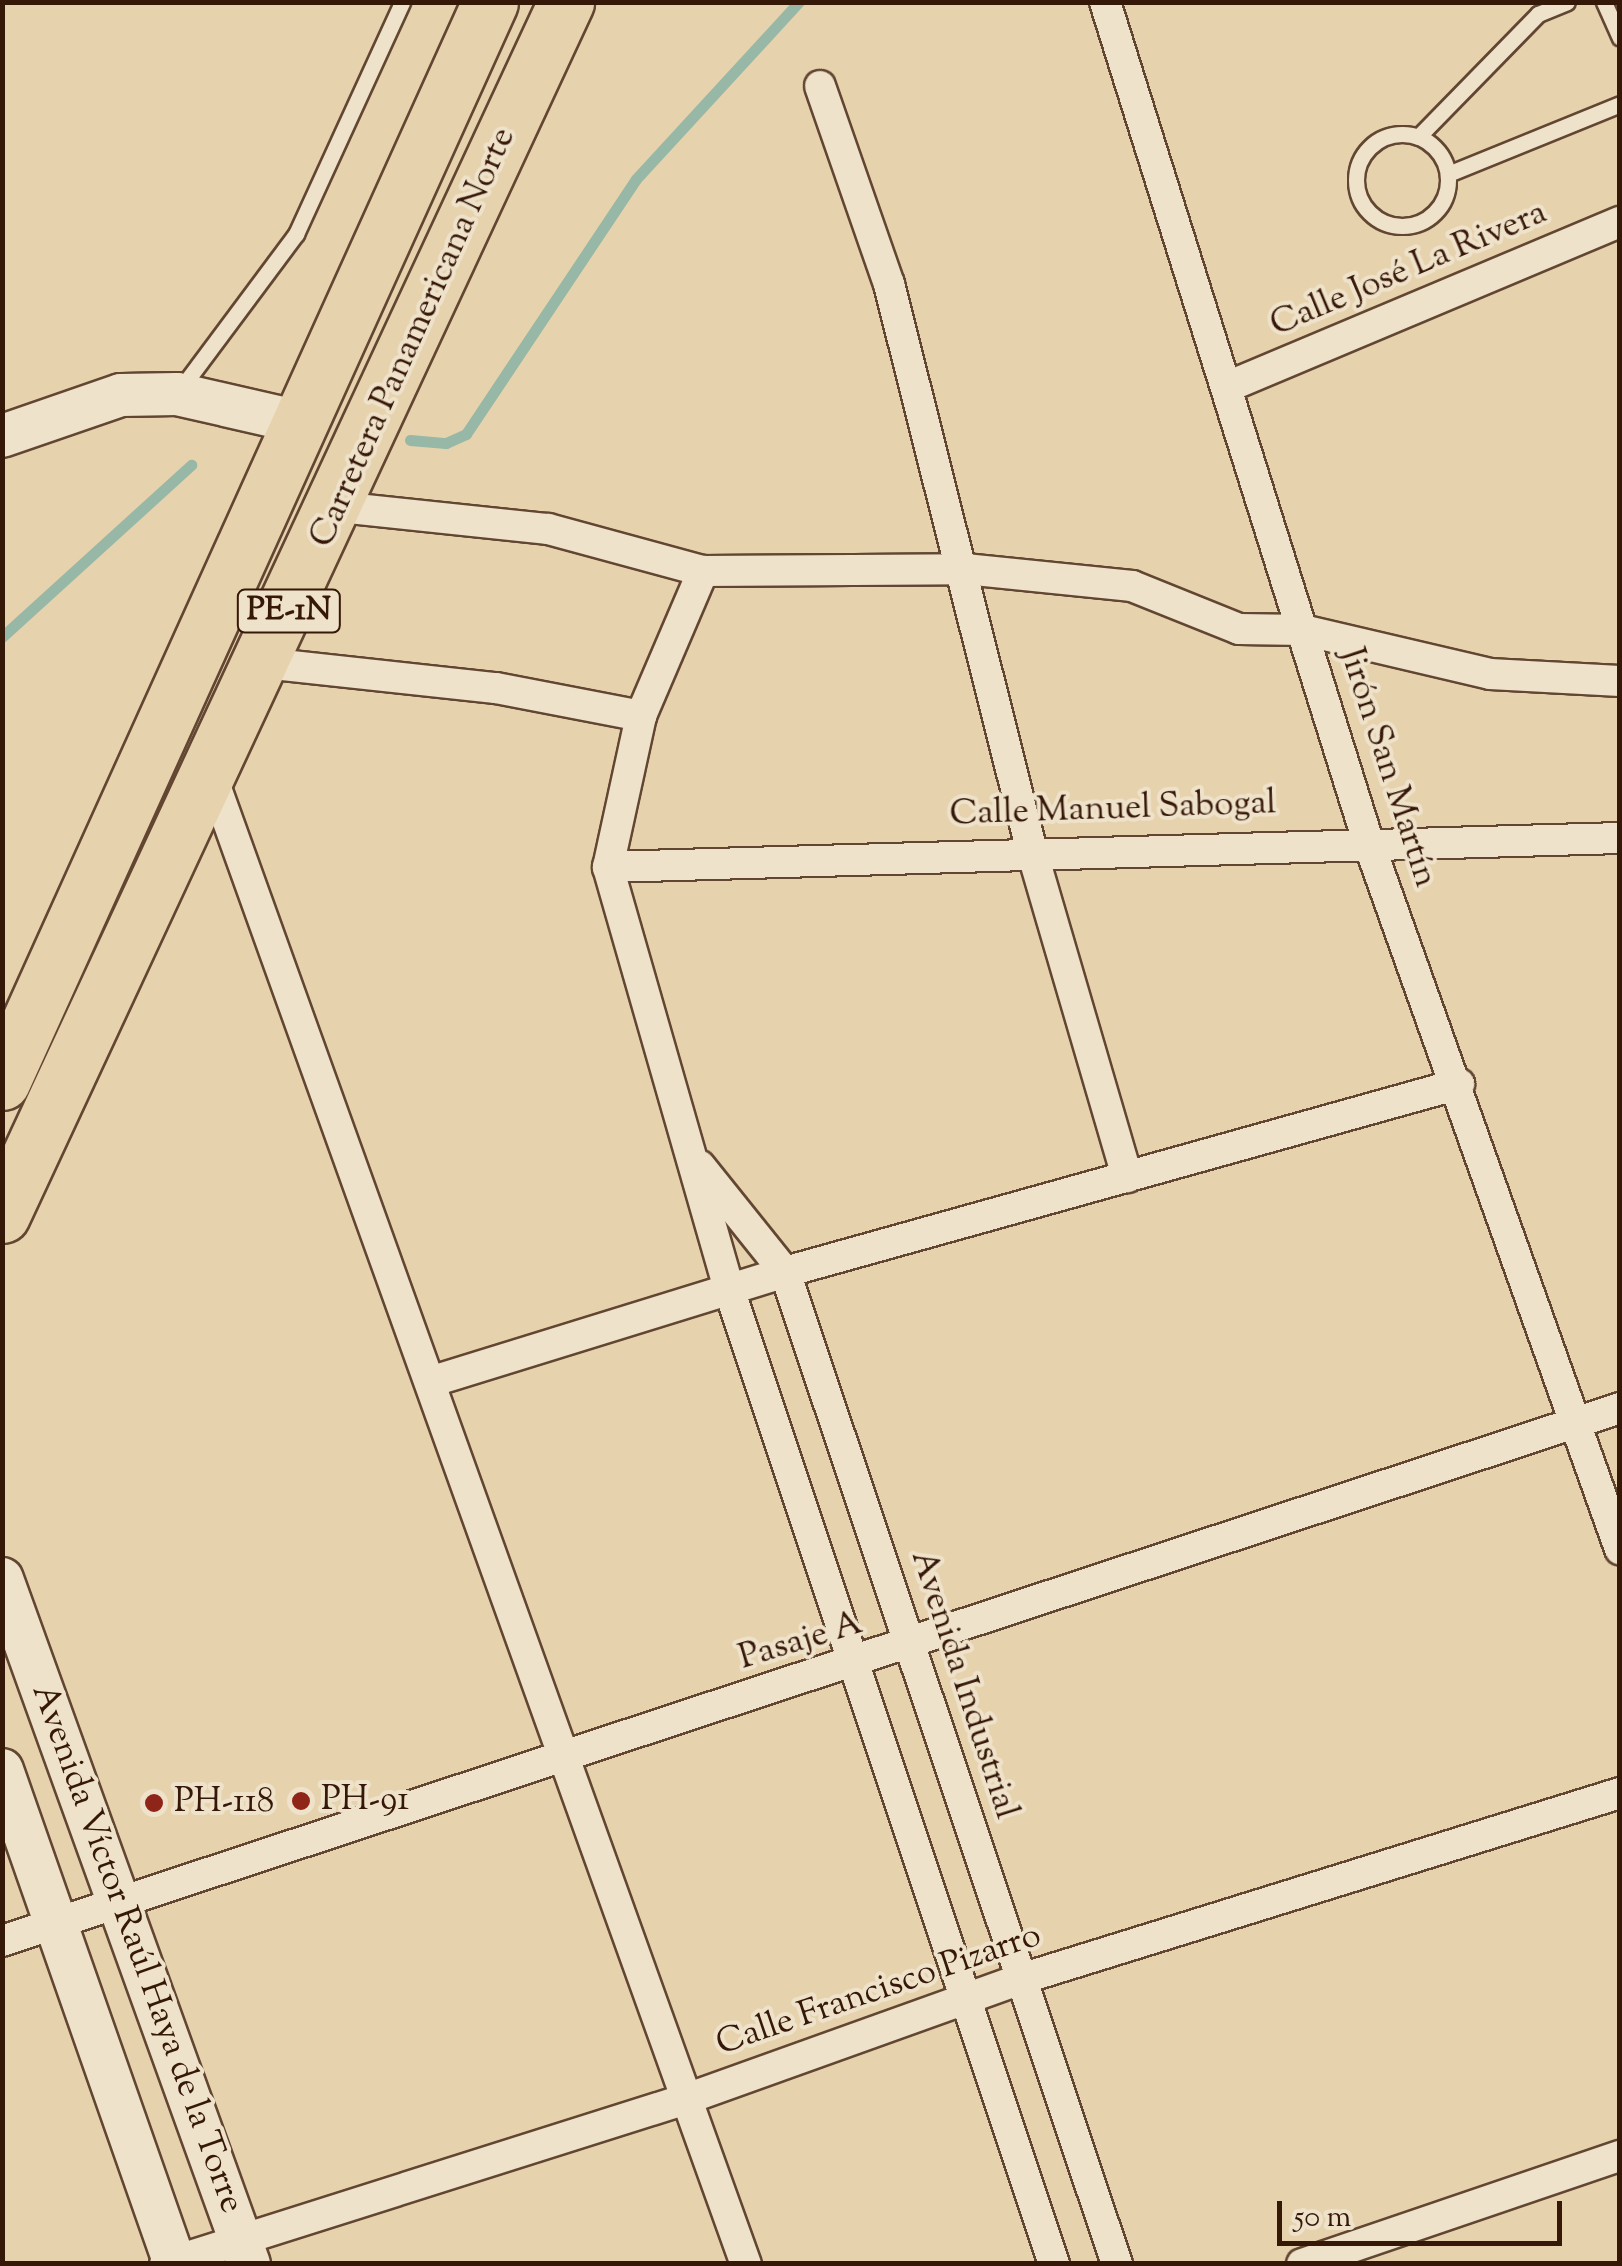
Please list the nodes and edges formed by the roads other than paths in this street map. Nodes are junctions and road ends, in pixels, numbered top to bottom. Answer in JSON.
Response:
{"nodes":[{"id":1,"x":402,"y":2,"type":"edge"},
{"id":2,"x":490,"y":2,"type":"edge"},
{"id":3,"x":566,"y":2,"type":"edge"},
{"id":4,"x":1105,"y":2,"type":"edge"},
{"id":5,"x":1566,"y":2,"type":"edge"},
{"id":6,"x":1604,"y":2,"type":"edge"},
{"id":7,"x":1620,"y":38,"type":"edge"},
{"id":8,"x":820,"y":86,"type":"dead end"},
{"id":9,"x":1620,"y":104,"type":"edge"},
{"id":10,"x":1418,"y":137,"type":"junction"},
{"id":11,"x":1448,"y":174,"type":"junction"},
{"id":12,"x":1620,"y":222,"type":"edge"},
{"id":13,"x":1228,"y":387,"type":"junction"},
{"id":14,"x":177,"y":394,"type":"junction"},
{"id":15,"x":304,"y":423,"type":"junction"},
{"id":16,"x":2,"y":436,"type":"edge"},
{"id":17,"x":338,"y":507,"type":"junction"},
{"id":18,"x":965,"y":569,"type":"junction"},
{"id":19,"x":703,"y":571,"type":"junction"},
{"id":20,"x":1303,"y":630,"type":"junction"},
{"id":21,"x":264,"y":664,"type":"junction"},
{"id":22,"x":1620,"y":680,"type":"edge"},
{"id":23,"x":641,"y":716,"type":"junction"},
{"id":24,"x":212,"y":777,"type":"junction"},
{"id":25,"x":1620,"y":838,"type":"edge"},
{"id":26,"x":1368,"y":841,"type":"junction"},
{"id":27,"x":1031,"y":848,"type":"junction"},
{"id":28,"x":608,"y":867,"type":"junction"},
{"id":29,"x":2,"y":1082,"type":"edge"},
{"id":30,"x":1459,"y":1084,"type":"junction"},
{"id":31,"x":692,"y":1155,"type":"junction"},
{"id":32,"x":1126,"y":1177,"type":"junction"},
{"id":33,"x":2,"y":1215,"type":"edge"},
{"id":34,"x":785,"y":1272,"type":"junction"},
{"id":35,"x":729,"y":1289,"type":"junction"},
{"id":36,"x":430,"y":1382,"type":"junction"},
{"id":37,"x":1620,"y":1408,"type":"edge"},
{"id":38,"x":1571,"y":1422,"type":"junction"},
{"id":39,"x":1620,"y":1549,"type":"edge"},
{"id":40,"x":2,"y":1578,"type":"edge"},
{"id":41,"x":911,"y":1647,"type":"junction"},
{"id":42,"x":851,"y":1666,"type":"junction"},
{"id":43,"x":564,"y":1756,"type":"junction"},
{"id":44,"x":2,"y":1770,"type":"edge"},
{"id":45,"x":1620,"y":1793,"type":"edge"},
{"id":46,"x":118,"y":1899,"type":"junction"},
{"id":47,"x":50,"y":1923,"type":"junction"},
{"id":48,"x":2,"y":1941,"type":"edge"},
{"id":49,"x":1021,"y":1979,"type":"junction"},
{"id":50,"x":966,"y":2000,"type":"junction"},
{"id":51,"x":686,"y":2099,"type":"junction"},
{"id":52,"x":1620,"y":2156,"type":"edge"},
{"id":53,"x":244,"y":2250,"type":"edge"},
{"id":54,"x":171,"y":2262,"type":"edge"},
{"id":55,"x":746,"y":2264,"type":"edge"},
{"id":56,"x":1054,"y":2264,"type":"edge"},
{"id":57,"x":1117,"y":2264,"type":"edge"},
{"id":58,"x":1302,"y":2264,"type":"edge"}],
"edges":[{"from":1,"to":14,"type":"lane"},
{"from":2,"to":15,"type":"highway","name":"Carretera Panamericana Norte","number":"PE-1N"},
{"from":3,"to":17,"type":"highway","name":"Carretera Panamericana Norte","number":"PE-1N"},
{"from":4,"to":13,"type":"street","name":"Jirón San Martín"},
{"from":5,"to":10,"type":"lane"},
{"from":6,"to":7,"type":"lane"},
{"from":8,"to":18,"type":"street"},
{"from":9,"to":11,"type":"lane"},
{"from":10,"to":11,"type":"lane"},
{"from":10,"to":11,"type":"lane"},
{"from":12,"to":13,"type":"street","name":"Calle José La Rivera"},
{"from":13,"to":20,"type":"street","name":"Jirón San Martín"},
{"from":14,"to":15,"type":"street"},
{"from":14,"to":16,"type":"street"},
{"from":15,"to":29,"type":"highway","name":"Carretera Panamericana Norte","number":"PE-1N"},
{"from":17,"to":19,"type":"street"},
{"from":17,"to":21,"type":"highway","name":"Carretera Panamericana Norte","number":"PE-1N"},
{"from":18,"to":19,"type":"street"},
{"from":18,"to":20,"type":"street"},
{"from":18,"to":27,"type":"street"},
{"from":19,"to":23,"type":"street","name":"Avenida Industrial"},
{"from":20,"to":22,"type":"street"},
{"from":20,"to":26,"type":"street","name":"Jirón San Martín"},
{"from":21,"to":23,"type":"street"},
{"from":21,"to":24,"type":"highway","name":"Carretera Panamericana Norte","number":"PE-1N"},
{"from":23,"to":28,"type":"street","name":"Avenida Industrial"},
{"from":24,"to":33,"type":"highway","name":"Carretera Panamericana Norte","number":"PE-1N"},
{"from":24,"to":36,"type":"street"},
{"from":25,"to":26,"type":"street","name":"Calle Manuel Sabogal"},
{"from":26,"to":27,"type":"street","name":"Calle Manuel Sabogal"},
{"from":26,"to":30,"type":"street","name":"Jirón San Martín"},
{"from":27,"to":28,"type":"street","name":"Calle Manuel Sabogal"},
{"from":27,"to":32,"type":"street"},
{"from":28,"to":31,"type":"street","name":"Avenida Industrial"},
{"from":30,"to":32,"type":"street"},
{"from":30,"to":38,"type":"street","name":"Jirón San Martín"},
{"from":31,"to":34,"type":"street","name":"Avenida Industrial"},
{"from":31,"to":35,"type":"street","name":"Avenida Industrial"},
{"from":32,"to":34,"type":"street"},
{"from":34,"to":35,"type":"street"},
{"from":34,"to":41,"type":"street","name":"Avenida Industrial"},
{"from":35,"to":36,"type":"street"},
{"from":35,"to":42,"type":"street","name":"Avenida Industrial"},
{"from":36,"to":43,"type":"street"},
{"from":37,"to":38,"type":"street","name":"Pasaje A"},
{"from":38,"to":39,"type":"street","name":"Jirón San Martín"},
{"from":38,"to":41,"type":"street","name":"Pasaje A"},
{"from":40,"to":46,"type":"street","name":"Avenida Víctor Raúl Haya de la Torre"},
{"from":41,"to":42,"type":"street","name":"Pasaje A"},
{"from":41,"to":49,"type":"street","name":"Avenida Industrial"},
{"from":42,"to":43,"type":"street","name":"Pasaje A"},
{"from":42,"to":50,"type":"street","name":"Avenida Industrial"},
{"from":43,"to":46,"type":"street","name":"Pasaje A"},
{"from":43,"to":51,"type":"street"},
{"from":44,"to":47,"type":"street","name":"Avenida Víctor Raúl Haya de la Torre"},
{"from":45,"to":49,"type":"street","name":"Calle Francisco Pizarro"},
{"from":46,"to":47,"type":"street","name":"Pasaje A"},
{"from":46,"to":53,"type":"street","name":"Avenida Víctor Raúl Haya de la Torre"},
{"from":47,"to":48,"type":"street","name":"Pasaje A"},
{"from":47,"to":54,"type":"street","name":"Avenida Víctor Raúl Haya de la Torre"},
{"from":49,"to":50,"type":"street","name":"Calle Francisco Pizarro"},
{"from":49,"to":57,"type":"street","name":"Avenida Industrial"},
{"from":50,"to":51,"type":"street","name":"Calle Francisco Pizarro"},
{"from":50,"to":56,"type":"street","name":"Avenida Industrial"},
{"from":51,"to":53,"type":"street","name":"Calle Francisco Pizarro"},
{"from":51,"to":55,"type":"street"},
{"from":52,"to":58,"type":"street"},
{"from":53,"to":54,"type":"street","name":"Calle Francisco Pizarro"}]}
